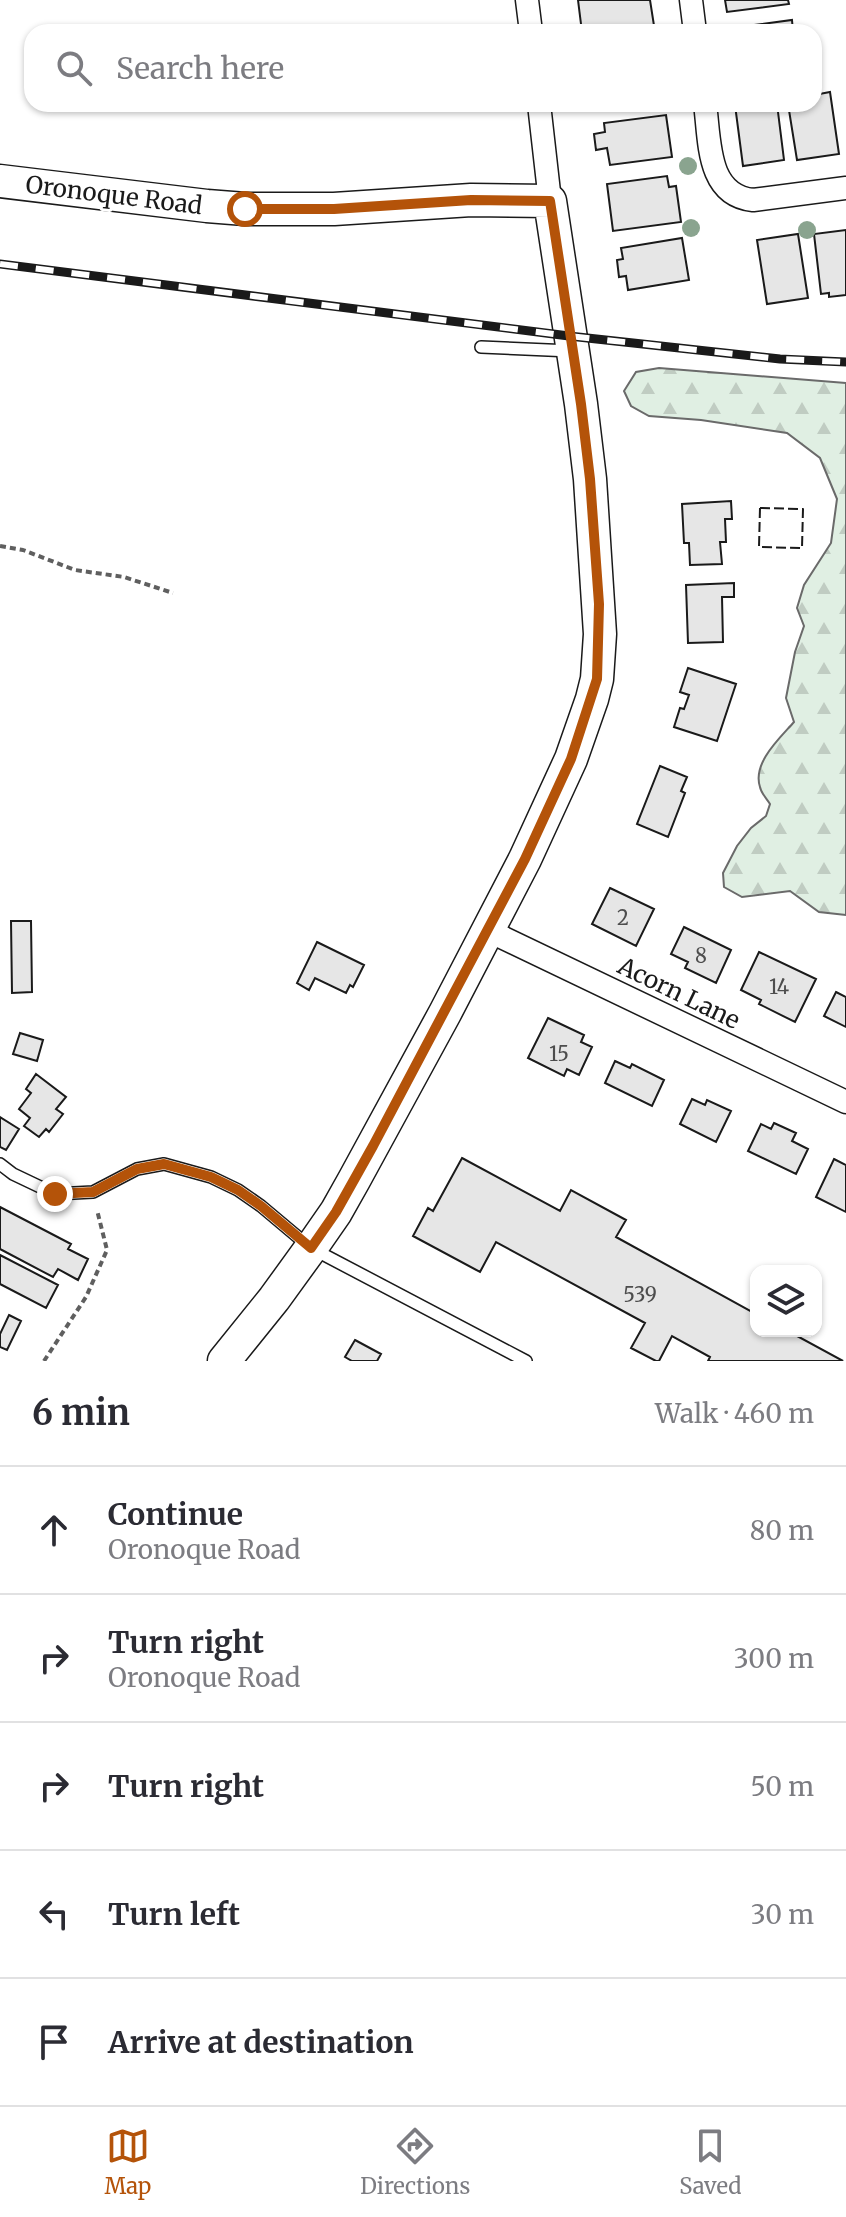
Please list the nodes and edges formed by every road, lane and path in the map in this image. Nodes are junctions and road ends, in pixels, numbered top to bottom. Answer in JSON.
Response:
{"nodes":[{"id":1,"x":527,"y":0,"type":"edge"},
{"id":2,"x":691,"y":0,"type":"edge"},
{"id":3,"x":530,"y":24,"type":"edge"},
{"id":4,"x":694,"y":24,"type":"edge"},
{"id":5,"x":540,"y":112,"type":"edge"},
{"id":6,"x":706,"y":112,"type":"edge"},
{"id":7,"x":0,"y":181,"type":"edge"},
{"id":8,"x":846,"y":188,"type":"edge"},
{"id":9,"x":550,"y":201,"type":"junction"},
{"id":10,"x":481,"y":347,"type":"dead end"},
{"id":11,"x":572,"y":351,"type":"junction"},
{"id":12,"x":0,"y":546,"type":"edge"},
{"id":13,"x":173,"y":593,"type":"dead end"},
{"id":14,"x":489,"y":931,"type":"junction"},
{"id":15,"x":846,"y":1102,"type":"edge"},
{"id":16,"x":0,"y":1164,"type":"edge"},
{"id":17,"x":93,"y":1192,"type":"junction"},
{"id":18,"x":311,"y":1248,"type":"junction"},
{"id":19,"x":44,"y":1361,"type":"edge"},
{"id":20,"x":224,"y":1361,"type":"edge"},
{"id":21,"x":526,"y":1361,"type":"edge"}],
"edges":[{"from":1,"to":3,"type":"street"},
{"from":2,"to":4,"type":"street"},
{"from":5,"to":9,"type":"street"},
{"from":6,"to":8,"type":"street"},
{"from":7,"to":9,"type":"street","name":"Oronoque Road"},
{"from":9,"to":11,"type":"street"},
{"from":10,"to":11,"type":"lane"},
{"from":11,"to":14,"type":"street"},
{"from":12,"to":13,"type":"path"},
{"from":14,"to":15,"type":"street","name":"Acorn Lane"},
{"from":14,"to":18,"type":"street"},
{"from":16,"to":17,"type":"lane"},
{"from":17,"to":18,"type":"lane"},
{"from":17,"to":19,"type":"path"},
{"from":18,"to":20,"type":"street"},
{"from":18,"to":21,"type":"lane"}]}
